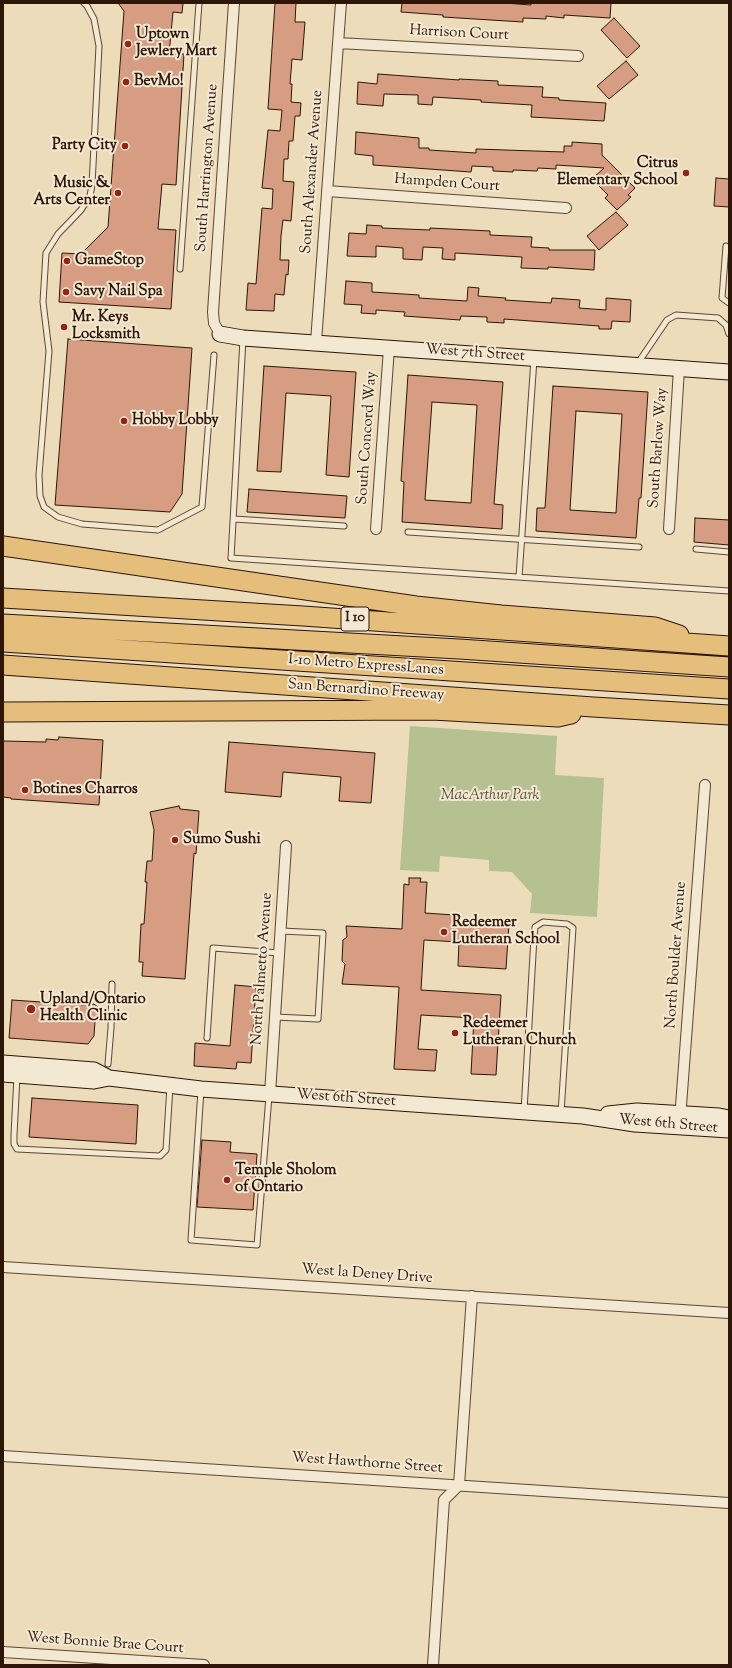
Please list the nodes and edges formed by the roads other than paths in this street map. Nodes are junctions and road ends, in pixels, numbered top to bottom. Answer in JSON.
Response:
{"nodes":[{"id":1,"x":84,"y":3,"type":"edge"},
{"id":2,"x":200,"y":3,"type":"edge"},
{"id":3,"x":234,"y":3,"type":"edge"},
{"id":4,"x":341,"y":3,"type":"edge"},
{"id":5,"x":338,"y":43,"type":"junction"},
{"id":6,"x":578,"y":56,"type":"dead end"},
{"id":7,"x":327,"y":191,"type":"junction"},
{"id":8,"x":566,"y":208,"type":"dead end"},
{"id":9,"x":726,"y":246,"type":"dead end"},
{"id":10,"x":180,"y":269,"type":"dead end"},
{"id":11,"x":729,"y":303,"type":"edge"},
{"id":12,"x":220,"y":334,"type":"joint"},
{"id":13,"x":729,"y":334,"type":"edge"},
{"id":14,"x":243,"y":338,"type":"junction"},
{"id":15,"x":316,"y":342,"type":"junction"},
{"id":16,"x":389,"y":348,"type":"junction"},
{"id":17,"x":214,"y":355,"type":"dead end"},
{"id":18,"x":534,"y":358,"type":"junction"},
{"id":19,"x":636,"y":366,"type":"junction"},
{"id":20,"x":679,"y":369,"type":"junction"},
{"id":21,"x":729,"y":372,"type":"edge"},
{"id":22,"x":234,"y":519,"type":"junction"},
{"id":23,"x":344,"y":526,"type":"dead end"},
{"id":24,"x":376,"y":529,"type":"dead end"},
{"id":25,"x":669,"y":529,"type":"dead end"},
{"id":26,"x":408,"y":532,"type":"dead end"},
{"id":27,"x":522,"y":540,"type":"junction"},
{"id":28,"x":3,"y":546,"type":"edge"},
{"id":29,"x":639,"y":547,"type":"dead end"},
{"id":30,"x":696,"y":549,"type":"dead end"},
{"id":31,"x":729,"y":552,"type":"edge"},
{"id":32,"x":519,"y":577,"type":"junction"},
{"id":33,"x":729,"y":591,"type":"edge"},
{"id":34,"x":3,"y":598,"type":"edge"},
{"id":35,"x":303,"y":616,"type":"junction"},
{"id":36,"x":3,"y":624,"type":"edge"},
{"id":37,"x":3,"y":642,"type":"edge"},
{"id":38,"x":706,"y":644,"type":"junction"},
{"id":39,"x":729,"y":646,"type":"edge"},
{"id":40,"x":459,"y":649,"type":"junction"},
{"id":41,"x":3,"y":665,"type":"edge"},
{"id":42,"x":729,"y":667,"type":"edge"},
{"id":43,"x":54,"y":668,"type":"junction"},
{"id":44,"x":399,"y":668,"type":"junction"},
{"id":45,"x":729,"y":689,"type":"edge"},
{"id":46,"x":593,"y":707,"type":"junction"},
{"id":47,"x":3,"y":712,"type":"edge"},
{"id":48,"x":729,"y":715,"type":"edge"},
{"id":49,"x":704,"y":785,"type":"dead end"},
{"id":50,"x":286,"y":846,"type":"dead end"},
{"id":51,"x":281,"y":931,"type":"junction"},
{"id":52,"x":279,"y":953,"type":"junction"},
{"id":53,"x":112,"y":984,"type":"dead end"},
{"id":54,"x":275,"y":1017,"type":"junction"},
{"id":55,"x":208,"y":1038,"type":"dead end"},
{"id":56,"x":3,"y":1063,"type":"edge"},
{"id":57,"x":108,"y":1071,"type":"junction"},
{"id":58,"x":10,"y":1075,"type":"edge"},
{"id":59,"x":170,"y":1085,"type":"junction"},
{"id":60,"x":201,"y":1089,"type":"junction"},
{"id":61,"x":269,"y":1094,"type":"junction"},
{"id":62,"x":524,"y":1112,"type":"junction"},
{"id":63,"x":561,"y":1114,"type":"junction"},
{"id":64,"x":729,"y":1118,"type":"edge"},
{"id":65,"x":680,"y":1120,"type":"junction"},
{"id":66,"x":729,"y":1130,"type":"edge"},
{"id":67,"x":3,"y":1267,"type":"edge"},
{"id":68,"x":472,"y":1296,"type":"junction"},
{"id":69,"x":729,"y":1313,"type":"edge"},
{"id":70,"x":3,"y":1456,"type":"edge"},
{"id":71,"x":459,"y":1485,"type":"junction"},
{"id":72,"x":729,"y":1503,"type":"edge"},
{"id":73,"x":3,"y":1652,"type":"edge"},
{"id":74,"x":204,"y":1665,"type":"edge"},
{"id":75,"x":434,"y":1665,"type":"edge"}],
"edges":[{"from":1,"to":17,"type":"lane"},
{"from":2,"to":10,"type":"lane"},
{"from":3,"to":12,"type":"street","name":"South Harrington Avenue"},
{"from":4,"to":5,"type":"street","name":"South Alexander Avenue"},
{"from":5,"to":6,"type":"street","name":"Harrison Court"},
{"from":5,"to":7,"type":"street","name":"South Alexander Avenue"},
{"from":7,"to":8,"type":"street","name":"Hampden Court"},
{"from":7,"to":15,"type":"street","name":"South Alexander Avenue"},
{"from":9,"to":11,"type":"lane"},
{"from":12,"to":14,"type":"street","name":"West 7th Street"},
{"from":13,"to":19,"type":"lane"},
{"from":14,"to":15,"type":"street","name":"West 7th Street"},
{"from":14,"to":22,"type":"lane"},
{"from":15,"to":16,"type":"street","name":"West 7th Street"},
{"from":16,"to":18,"type":"street","name":"West 7th Street"},
{"from":16,"to":24,"type":"street","name":"South Concord Way"},
{"from":18,"to":19,"type":"street","name":"West 7th Street"},
{"from":18,"to":27,"type":"lane"},
{"from":19,"to":20,"type":"street","name":"West 7th Street"},
{"from":20,"to":21,"type":"street","name":"West 7th Street"},
{"from":20,"to":25,"type":"street","name":"South Barlow Way"},
{"from":22,"to":23,"type":"lane"},
{"from":22,"to":32,"type":"lane"},
{"from":26,"to":27,"type":"lane"},
{"from":27,"to":29,"type":"lane"},
{"from":27,"to":32,"type":"lane"},
{"from":28,"to":38,"type":"highway"},
{"from":30,"to":31,"type":"lane"},
{"from":32,"to":33,"type":"lane"},
{"from":34,"to":35,"type":"highway","number":"I 10"},
{"from":35,"to":38,"type":"highway","number":"I 10"},
{"from":35,"to":40,"type":"highway"},
{"from":36,"to":40,"type":"highway","name":"I-10 Metro ExpressLanes"},
{"from":37,"to":44,"type":"highway","name":"I-10 Metro ExpressLanes"},
{"from":38,"to":39,"type":"highway","number":"I 10"},
{"from":40,"to":42,"type":"highway","name":"I-10 Metro ExpressLanes"},
{"from":41,"to":43,"type":"highway","name":"San Bernardino Freeway"},
{"from":43,"to":44,"type":"highway"},
{"from":43,"to":46,"type":"highway","name":"San Bernardino Freeway"},
{"from":44,"to":45,"type":"highway","name":"I-10 Metro ExpressLanes"},
{"from":46,"to":47,"type":"highway"},
{"from":46,"to":48,"type":"highway","name":"San Bernardino Freeway"},
{"from":49,"to":65,"type":"street","name":"North Boulder Avenue"},
{"from":50,"to":51,"type":"street","name":"North Palmetto Avenue"},
{"from":51,"to":52,"type":"street","name":"North Palmetto Avenue"},
{"from":51,"to":54,"type":"lane"},
{"from":52,"to":54,"type":"street","name":"North Palmetto Avenue"},
{"from":52,"to":55,"type":"lane"},
{"from":53,"to":57,"type":"lane"},
{"from":54,"to":61,"type":"street","name":"North Palmetto Avenue"},
{"from":56,"to":57,"type":"street","name":"West 6th Street"},
{"from":57,"to":58,"type":"street","name":"West 6th Street"},
{"from":57,"to":59,"type":"street","name":"West 6th Street"},
{"from":58,"to":59,"type":"lane"},
{"from":59,"to":60,"type":"street","name":"West 6th Street"},
{"from":60,"to":61,"type":"street","name":"West 6th Street"},
{"from":60,"to":61,"type":"lane"},
{"from":61,"to":62,"type":"street","name":"West 6th Street"},
{"from":62,"to":63,"type":"street","name":"West 6th Street"},
{"from":62,"to":63,"type":"lane"},
{"from":63,"to":65,"type":"street","name":"West 6th Street"},
{"from":64,"to":65,"type":"street","name":"West 6th Street"},
{"from":65,"to":66,"type":"street","name":"West 6th Street"},
{"from":67,"to":68,"type":"street","name":"West la Deney Drive"},
{"from":68,"to":69,"type":"street","name":"West la Deney Drive"},
{"from":68,"to":71,"type":"street"},
{"from":70,"to":71,"type":"street","name":"West Hawthorne Street"},
{"from":71,"to":72,"type":"street","name":"West Hawthorne Street"},
{"from":71,"to":75,"type":"street"},
{"from":73,"to":74,"type":"street","name":"West Bonnie Brae Court"}]}
